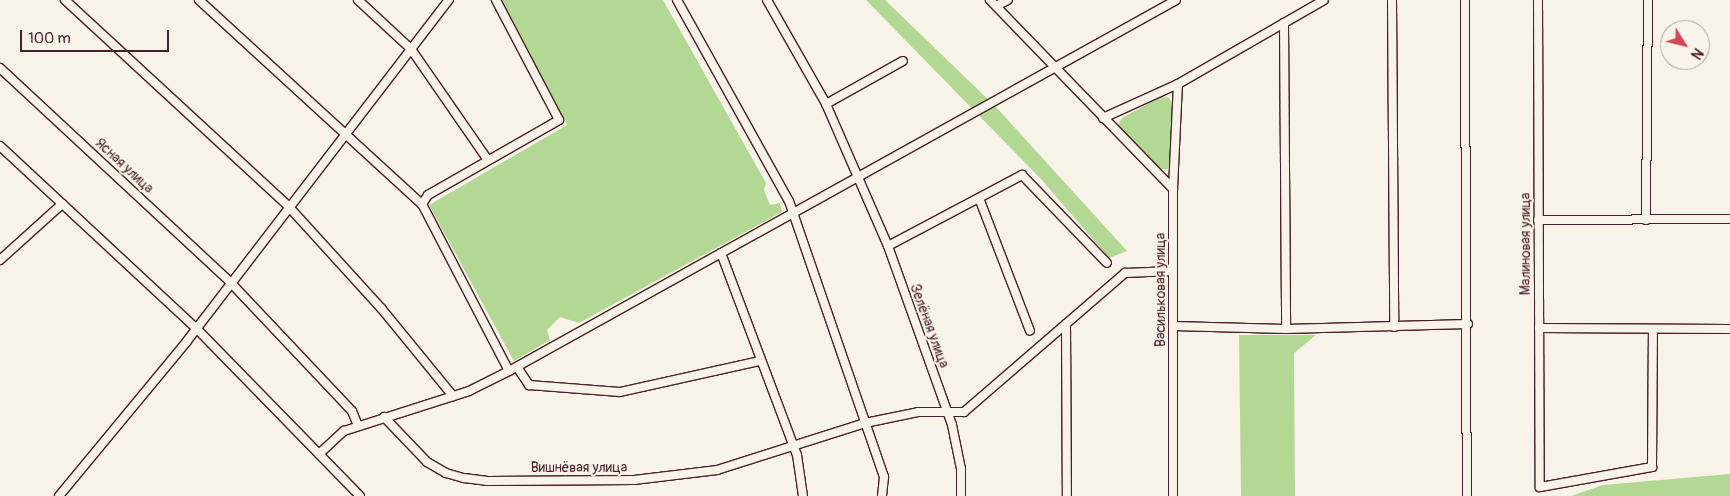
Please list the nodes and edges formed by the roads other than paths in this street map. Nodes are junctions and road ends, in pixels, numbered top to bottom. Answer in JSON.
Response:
{"nodes":[{"id":1,"x":65,"y":0,"type":"edge"},
{"id":2,"x":199,"y":0,"type":"edge"},
{"id":3,"x":358,"y":0,"type":"edge"},
{"id":4,"x":449,"y":0,"type":"edge"},
{"id":5,"x":496,"y":0,"type":"edge"},
{"id":6,"x":677,"y":0,"type":"edge"},
{"id":7,"x":767,"y":0,"type":"edge"},
{"id":8,"x":990,"y":0,"type":"edge"},
{"id":9,"x":1008,"y":0,"type":"edge"},
{"id":10,"x":1176,"y":0,"type":"edge"},
{"id":11,"x":1324,"y":0,"type":"edge"},
{"id":12,"x":1392,"y":0,"type":"edge"},
{"id":13,"x":1464,"y":0,"type":"edge"},
{"id":14,"x":1538,"y":0,"type":"edge"},
{"id":15,"x":1648,"y":0,"type":"edge"},
{"id":16,"x":996,"y":6,"type":"junction"},
{"id":17,"x":1284,"y":23,"type":"junction"},
{"id":18,"x":411,"y":49,"type":"junction"},
{"id":19,"x":904,"y":61,"type":"dead end"},
{"id":20,"x":1056,"y":67,"type":"junction"},
{"id":21,"x":0,"y":68,"type":"edge"},
{"id":22,"x":1178,"y":84,"type":"junction"},
{"id":23,"x":826,"y":104,"type":"junction"},
{"id":24,"x":1103,"y":118,"type":"junction"},
{"id":25,"x":344,"y":135,"type":"junction"},
{"id":26,"x":0,"y":146,"type":"edge"},
{"id":27,"x":488,"y":160,"type":"junction"},
{"id":28,"x":858,"y":174,"type":"junction"},
{"id":29,"x":1173,"y":189,"type":"junction"},
{"id":30,"x":979,"y":198,"type":"junction"},
{"id":31,"x":62,"y":204,"type":"junction"},
{"id":32,"x":422,"y":204,"type":"junction"},
{"id":33,"x":289,"y":207,"type":"junction"},
{"id":34,"x":793,"y":213,"type":"junction"},
{"id":35,"x":1730,"y":219,"type":"edge"},
{"id":36,"x":1538,"y":220,"type":"junction"},
{"id":37,"x":1646,"y":220,"type":"junction"},
{"id":38,"x":888,"y":246,"type":"junction"},
{"id":39,"x":721,"y":253,"type":"junction"},
{"id":40,"x":0,"y":260,"type":"edge"},
{"id":41,"x":1107,"y":263,"type":"dead end"},
{"id":42,"x":1173,"y":270,"type":"junction"},
{"id":43,"x":231,"y":283,"type":"junction"},
{"id":44,"x":1066,"y":324,"type":"junction"},
{"id":45,"x":1468,"y":324,"type":"junction"},
{"id":46,"x":1173,"y":326,"type":"junction"},
{"id":47,"x":195,"y":327,"type":"junction"},
{"id":48,"x":1394,"y":327,"type":"junction"},
{"id":49,"x":1539,"y":328,"type":"junction"},
{"id":50,"x":1653,"y":328,"type":"junction"},
{"id":51,"x":1286,"y":329,"type":"junction"},
{"id":52,"x":1730,"y":329,"type":"edge"},
{"id":53,"x":1030,"y":331,"type":"dead end"},
{"id":54,"x":760,"y":361,"type":"junction"},
{"id":55,"x":513,"y":369,"type":"junction"},
{"id":56,"x":453,"y":396,"type":"junction"},
{"id":57,"x":947,"y":413,"type":"junction"},
{"id":58,"x":384,"y":417,"type":"junction"},
{"id":59,"x":865,"y":423,"type":"junction"},
{"id":60,"x":358,"y":426,"type":"junction"},
{"id":61,"x":792,"y":446,"type":"junction"},
{"id":62,"x":319,"y":454,"type":"junction"},
{"id":63,"x":59,"y":496,"type":"edge"},
{"id":64,"x":360,"y":496,"type":"edge"},
{"id":65,"x":803,"y":496,"type":"edge"},
{"id":66,"x":882,"y":496,"type":"edge"},
{"id":67,"x":961,"y":496,"type":"edge"},
{"id":68,"x":1067,"y":496,"type":"edge"},
{"id":69,"x":1173,"y":496,"type":"edge"},
{"id":70,"x":1467,"y":496,"type":"edge"}],
"edges":[{"from":1,"to":33,"type":"street"},
{"from":2,"to":25,"type":"street"},
{"from":3,"to":18,"type":"street"},
{"from":4,"to":18,"type":"street"},
{"from":5,"to":27,"type":"street"},
{"from":6,"to":34,"type":"street"},
{"from":7,"to":23,"type":"street","name":"Зелёная улица"},
{"from":8,"to":16,"type":"street"},
{"from":9,"to":16,"type":"street"},
{"from":10,"to":20,"type":"street"},
{"from":11,"to":17,"type":"street"},
{"from":12,"to":48,"type":"street"},
{"from":13,"to":45,"type":"street"},
{"from":14,"to":36,"type":"street","name":"Малиновая улица"},
{"from":15,"to":37,"type":"street"},
{"from":16,"to":20,"type":"street"},
{"from":17,"to":22,"type":"street"},
{"from":17,"to":51,"type":"street"},
{"from":18,"to":25,"type":"street"},
{"from":18,"to":27,"type":"street"},
{"from":19,"to":23,"type":"street"},
{"from":20,"to":24,"type":"street"},
{"from":20,"to":28,"type":"street"},
{"from":21,"to":43,"type":"street","name":"Ясная улица"},
{"from":22,"to":24,"type":"street"},
{"from":22,"to":29,"type":"street","name":"Васильковая улица"},
{"from":23,"to":28,"type":"street","name":"Зелёная улица"},
{"from":24,"to":29,"type":"street"},
{"from":25,"to":32,"type":"street"},
{"from":25,"to":33,"type":"street"},
{"from":26,"to":31,"type":"street"},
{"from":27,"to":32,"type":"street"},
{"from":28,"to":34,"type":"street"},
{"from":28,"to":38,"type":"street","name":"Зелёная улица"},
{"from":29,"to":42,"type":"street","name":"Васильковая улица"},
{"from":30,"to":38,"type":"street"},
{"from":30,"to":41,"type":"street"},
{"from":30,"to":53,"type":"street"},
{"from":31,"to":40,"type":"street"},
{"from":31,"to":47,"type":"street"},
{"from":32,"to":55,"type":"street"},
{"from":33,"to":43,"type":"street"},
{"from":33,"to":56,"type":"street"},
{"from":34,"to":39,"type":"street"},
{"from":34,"to":59,"type":"street"},
{"from":35,"to":37,"type":"street"},
{"from":36,"to":37,"type":"street"},
{"from":36,"to":49,"type":"street","name":"Малиновая улица"},
{"from":38,"to":57,"type":"street","name":"Зелёная улица"},
{"from":39,"to":54,"type":"street"},
{"from":39,"to":55,"type":"street"},
{"from":42,"to":44,"type":"street","name":"Вишнёвая улица"},
{"from":42,"to":46,"type":"street","name":"Васильковая улица"},
{"from":43,"to":47,"type":"street"},
{"from":43,"to":60,"type":"street"},
{"from":44,"to":57,"type":"street","name":"Вишнёвая улица"},
{"from":44,"to":68,"type":"street"},
{"from":45,"to":48,"type":"street"},
{"from":45,"to":70,"type":"street"},
{"from":46,"to":51,"type":"street"},
{"from":46,"to":69,"type":"street","name":"Васильковая улица"},
{"from":47,"to":62,"type":"street"},
{"from":47,"to":63,"type":"street"},
{"from":48,"to":51,"type":"street"},
{"from":49,"to":50,"type":"street"},
{"from":49,"to":50,"type":"street","name":"Малиновая улица"},
{"from":50,"to":52,"type":"street"},
{"from":54,"to":55,"type":"street"},
{"from":54,"to":61,"type":"street"},
{"from":55,"to":56,"type":"street"},
{"from":56,"to":58,"type":"street"},
{"from":57,"to":59,"type":"street","name":"Вишнёвая улица"},
{"from":57,"to":67,"type":"street"},
{"from":58,"to":60,"type":"street"},
{"from":58,"to":61,"type":"street","name":"Вишнёвая улица"},
{"from":59,"to":61,"type":"street","name":"Вишнёвая улица"},
{"from":59,"to":66,"type":"street"},
{"from":60,"to":62,"type":"street"},
{"from":61,"to":65,"type":"street"},
{"from":62,"to":64,"type":"street"}]}
